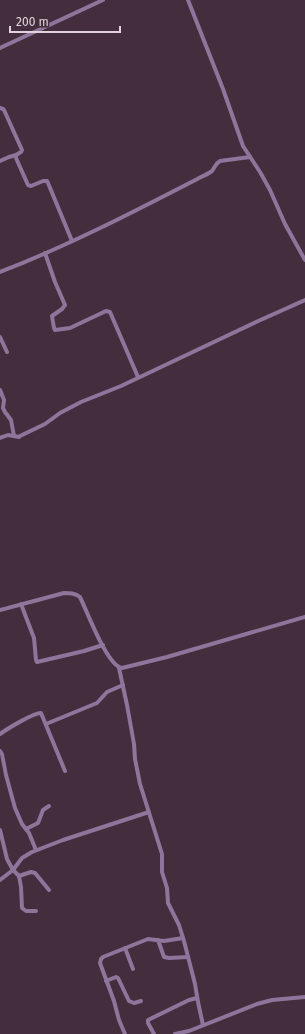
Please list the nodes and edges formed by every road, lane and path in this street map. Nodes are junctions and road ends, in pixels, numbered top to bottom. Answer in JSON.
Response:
{"nodes":[{"id":1,"x":103,"y":0,"type":"edge"},
{"id":2,"x":188,"y":0,"type":"edge"},
{"id":3,"x":0,"y":48,"type":"edge"},
{"id":4,"x":0,"y":108,"type":"edge"},
{"id":5,"x":16,"y":155,"type":"junction"},
{"id":6,"x":250,"y":157,"type":"junction"},
{"id":7,"x":0,"y":161,"type":"edge"},
{"id":8,"x":72,"y":241,"type":"junction"},
{"id":9,"x":45,"y":253,"type":"junction"},
{"id":10,"x":305,"y":260,"type":"edge"},
{"id":11,"x":0,"y":272,"type":"edge"},
{"id":12,"x":305,"y":300,"type":"edge"},
{"id":13,"x":0,"y":337,"type":"edge"},
{"id":14,"x":7,"y":352,"type":"dead end"},
{"id":15,"x":138,"y":377,"type":"junction"},
{"id":16,"x":0,"y":390,"type":"edge"},
{"id":17,"x":14,"y":436,"type":"junction"},
{"id":18,"x":0,"y":438,"type":"edge"},
{"id":19,"x":21,"y":604,"type":"junction"},
{"id":20,"x":0,"y":610,"type":"edge"},
{"id":21,"x":305,"y":616,"type":"edge"},
{"id":22,"x":102,"y":645,"type":"junction"},
{"id":23,"x":119,"y":668,"type":"junction"},
{"id":24,"x":123,"y":685,"type":"junction"},
{"id":25,"x":46,"y":724,"type":"junction"},
{"id":26,"x":0,"y":734,"type":"edge"},
{"id":27,"x":0,"y":751,"type":"edge"},
{"id":28,"x":65,"y":771,"type":"dead end"},
{"id":29,"x":49,"y":806,"type":"dead end"},
{"id":30,"x":149,"y":812,"type":"junction"},
{"id":31,"x":26,"y":829,"type":"junction"},
{"id":32,"x":0,"y":830,"type":"edge"},
{"id":33,"x":36,"y":850,"type":"junction"},
{"id":34,"x":13,"y":870,"type":"junction"},
{"id":35,"x":19,"y":876,"type":"junction"},
{"id":36,"x":0,"y":880,"type":"edge"},
{"id":37,"x":48,"y":890,"type":"dead end"},
{"id":38,"x":36,"y":911,"type":"dead end"},
{"id":39,"x":183,"y":938,"type":"junction"},
{"id":40,"x":158,"y":940,"type":"junction"},
{"id":41,"x":125,"y":948,"type":"junction"},
{"id":42,"x":188,"y":957,"type":"junction"},
{"id":43,"x":133,"y":969,"type":"dead end"},
{"id":44,"x":106,"y":981,"type":"junction"},
{"id":45,"x":305,"y":996,"type":"edge"},
{"id":46,"x":197,"y":998,"type":"junction"},
{"id":47,"x":141,"y":1001,"type":"dead end"},
{"id":48,"x":203,"y":1025,"type":"junction"},
{"id":49,"x":125,"y":1034,"type":"edge"},
{"id":50,"x":154,"y":1034,"type":"edge"},
{"id":51,"x":175,"y":1034,"type":"edge"}],
"edges":[{"from":1,"to":3,"type":"street"},
{"from":2,"to":6,"type":"street"},
{"from":4,"to":5,"type":"street"},
{"from":5,"to":7,"type":"street"},
{"from":5,"to":8,"type":"street"},
{"from":6,"to":8,"type":"street"},
{"from":6,"to":10,"type":"street"},
{"from":8,"to":9,"type":"street"},
{"from":9,"to":11,"type":"street"},
{"from":9,"to":15,"type":"street"},
{"from":12,"to":15,"type":"street"},
{"from":13,"to":14,"type":"street"},
{"from":15,"to":17,"type":"street"},
{"from":16,"to":17,"type":"street"},
{"from":17,"to":18,"type":"street"},
{"from":19,"to":20,"type":"street"},
{"from":19,"to":22,"type":"street"},
{"from":19,"to":22,"type":"street"},
{"from":21,"to":23,"type":"street"},
{"from":22,"to":23,"type":"street"},
{"from":23,"to":24,"type":"street"},
{"from":24,"to":25,"type":"street"},
{"from":24,"to":30,"type":"street"},
{"from":25,"to":26,"type":"street"},
{"from":25,"to":28,"type":"street"},
{"from":27,"to":31,"type":"street"},
{"from":29,"to":31,"type":"street"},
{"from":30,"to":33,"type":"street"},
{"from":30,"to":39,"type":"street"},
{"from":31,"to":33,"type":"street"},
{"from":32,"to":34,"type":"street"},
{"from":33,"to":34,"type":"street"},
{"from":34,"to":35,"type":"street"},
{"from":34,"to":36,"type":"street"},
{"from":35,"to":37,"type":"street"},
{"from":35,"to":38,"type":"street"},
{"from":39,"to":40,"type":"street"},
{"from":39,"to":42,"type":"street"},
{"from":40,"to":41,"type":"street"},
{"from":40,"to":42,"type":"street"},
{"from":41,"to":43,"type":"street"},
{"from":41,"to":44,"type":"street"},
{"from":42,"to":46,"type":"street"},
{"from":44,"to":47,"type":"street"},
{"from":44,"to":49,"type":"street"},
{"from":45,"to":48,"type":"street"},
{"from":46,"to":48,"type":"street"},
{"from":46,"to":50,"type":"street"},
{"from":48,"to":51,"type":"street"}]}
